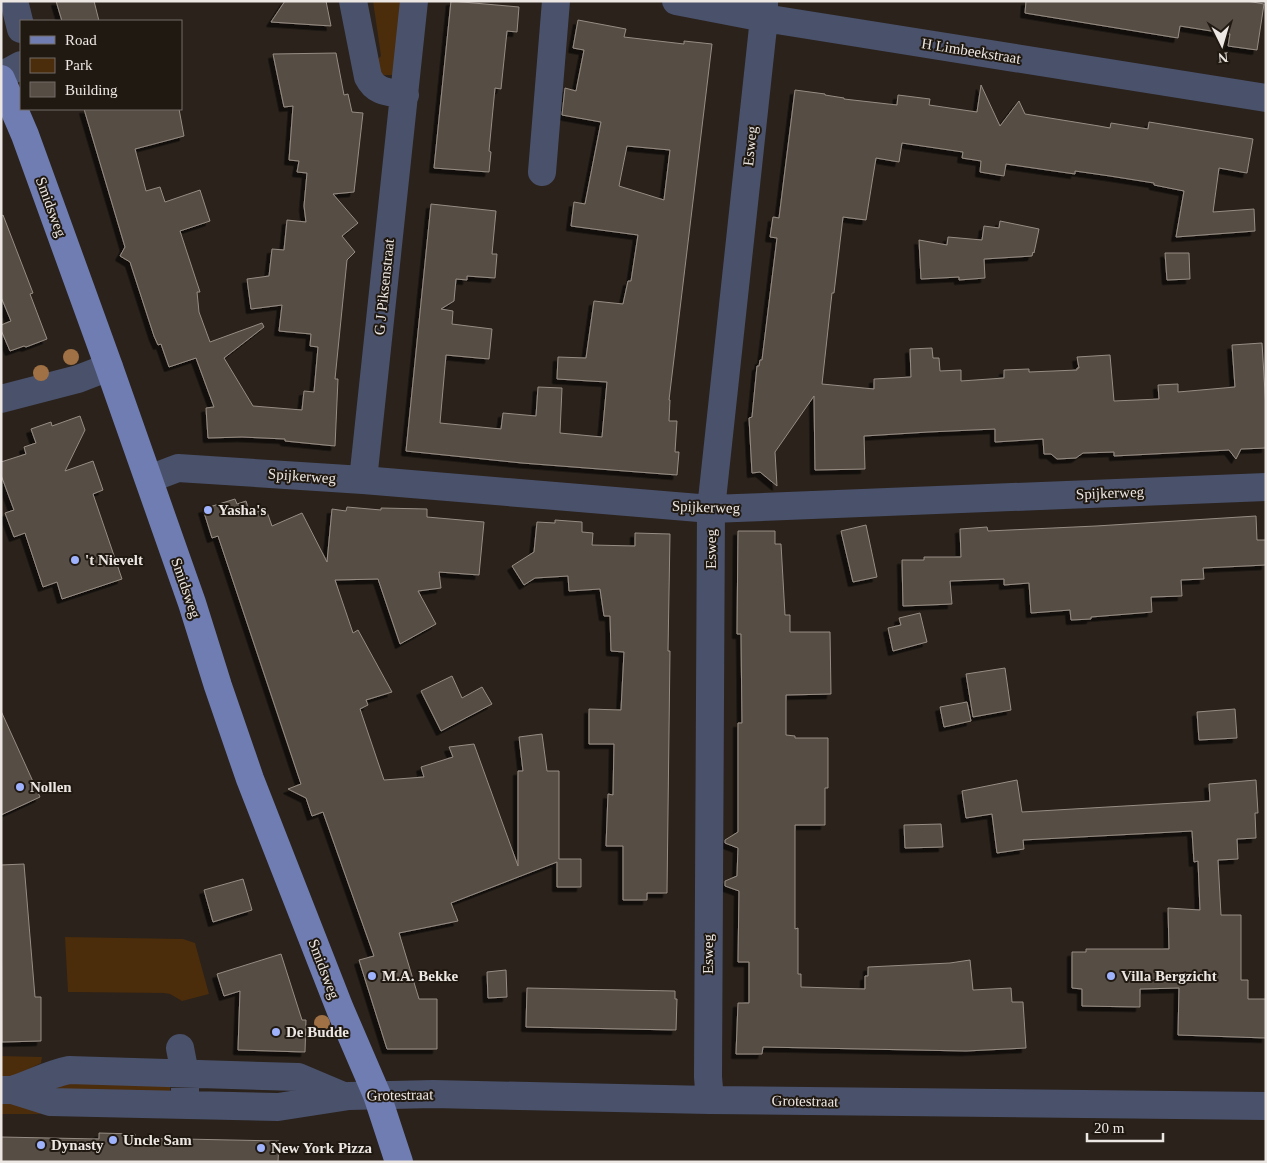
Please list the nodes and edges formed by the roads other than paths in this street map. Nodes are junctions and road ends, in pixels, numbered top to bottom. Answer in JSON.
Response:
{"nodes":[{"id":1,"x":14,"y":1,"type":"edge"},
{"id":2,"x":353,"y":1,"type":"edge"},
{"id":3,"x":414,"y":1,"type":"edge"},
{"id":4,"x":556,"y":1,"type":"edge"},
{"id":5,"x":676,"y":1,"type":"edge"},
{"id":6,"x":764,"y":9,"type":"edge"},
{"id":7,"x":20,"y":25,"type":"edge"},
{"id":8,"x":20,"y":65,"type":"edge"},
{"id":9,"x":1,"y":78,"type":"edge"},
{"id":10,"x":405,"y":95,"type":"junction"},
{"id":11,"x":1266,"y":98,"type":"edge"},
{"id":12,"x":542,"y":172,"type":"dead end"},
{"id":13,"x":109,"y":367,"type":"junction"},
{"id":14,"x":1,"y":399,"type":"edge"},
{"id":15,"x":149,"y":479,"type":"junction"},
{"id":16,"x":363,"y":480,"type":"junction"},
{"id":17,"x":1266,"y":487,"type":"edge"},
{"id":18,"x":711,"y":509,"type":"junction"},
{"id":19,"x":180,"y":1048,"type":"dead end"},
{"id":20,"x":185,"y":1074,"type":"junction"},
{"id":21,"x":6,"y":1090,"type":"edge"},
{"id":22,"x":377,"y":1095,"type":"junction"},
{"id":23,"x":344,"y":1096,"type":"junction"},
{"id":24,"x":710,"y":1100,"type":"junction"},
{"id":25,"x":184,"y":1105,"type":"junction"},
{"id":26,"x":1266,"y":1106,"type":"edge"},
{"id":27,"x":399,"y":1162,"type":"edge"}],
"edges":[{"from":1,"to":7,"type":"street"},
{"from":2,"to":10,"type":"street"},
{"from":3,"to":10,"type":"street","name":"G J Piksenstraat"},
{"from":4,"to":12,"type":"street"},
{"from":5,"to":6,"type":"street","name":"H Limbeekstraat"},
{"from":6,"to":11,"type":"street","name":"H Limbeekstraat"},
{"from":6,"to":18,"type":"street","name":"Esweg"},
{"from":8,"to":9,"type":"street","name":"Smidsweg"},
{"from":9,"to":13,"type":"main road","name":"Smidsweg"},
{"from":10,"to":16,"type":"street","name":"G J Piksenstraat"},
{"from":13,"to":14,"type":"street"},
{"from":13,"to":15,"type":"main road","name":"Smidsweg"},
{"from":15,"to":16,"type":"street","name":"Spijkerweg"},
{"from":15,"to":22,"type":"main road","name":"Smidsweg"},
{"from":16,"to":18,"type":"street","name":"Spijkerweg"},
{"from":17,"to":18,"type":"street","name":"Spijkerweg"},
{"from":18,"to":24,"type":"street","name":"Esweg"},
{"from":19,"to":20,"type":"street"},
{"from":20,"to":21,"type":"street","name":"Grotestraat"},
{"from":20,"to":23,"type":"street","name":"Grotestraat"},
{"from":20,"to":25,"type":"street"},
{"from":21,"to":25,"type":"street","name":"Grotestraat"},
{"from":22,"to":23,"type":"street","name":"Grotestraat"},
{"from":22,"to":24,"type":"street","name":"Grotestraat"},
{"from":22,"to":27,"type":"main road","name":"Smidsweg"},
{"from":23,"to":25,"type":"street","name":"Grotestraat"},
{"from":24,"to":26,"type":"street","name":"Grotestraat"}]}
